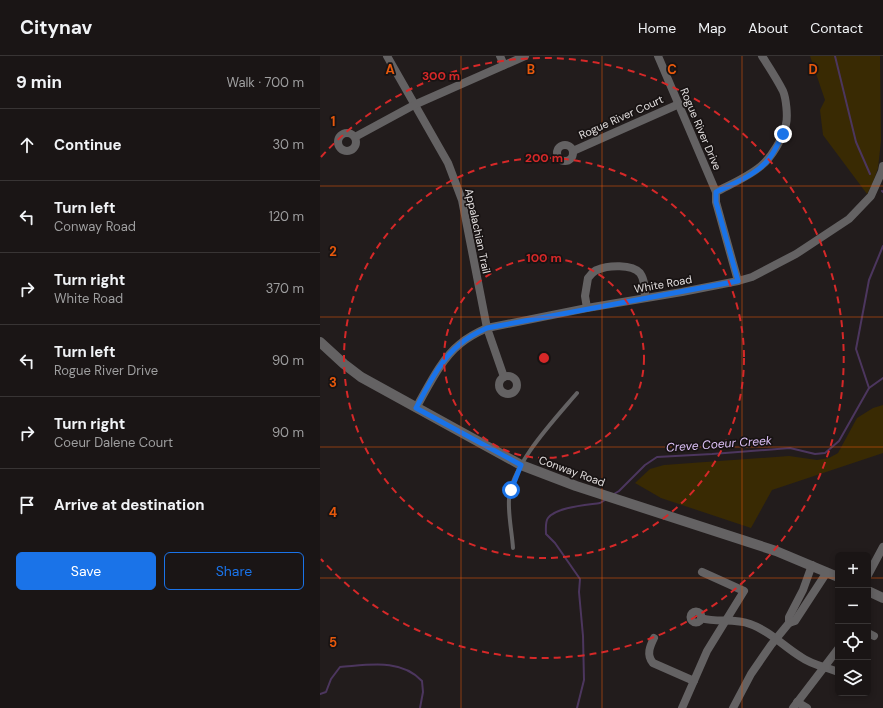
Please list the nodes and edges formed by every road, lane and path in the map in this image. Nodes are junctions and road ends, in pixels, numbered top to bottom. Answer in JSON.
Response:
{"nodes":[{"id":1,"x":387,"y":56,"type":"edge"},
{"id":2,"x":500,"y":56,"type":"edge"},
{"id":3,"x":525,"y":56,"type":"edge"},
{"id":4,"x":658,"y":56,"type":"edge"},
{"id":5,"x":762,"y":56,"type":"edge"},
{"id":6,"x":504,"y":65,"type":"junction"},
{"id":7,"x":679,"y":104,"type":"junction"},
{"id":8,"x":414,"y":105,"type":"junction"},
{"id":9,"x":355,"y":138,"type":"dead end"},
{"id":10,"x":573,"y":150,"type":"dead end"},
{"id":11,"x":883,"y":170,"type":"edge"},
{"id":12,"x":716,"y":192,"type":"junction"},
{"id":13,"x":738,"y":281,"type":"junction"},
{"id":14,"x":645,"y":298,"type":"junction"},
{"id":15,"x":587,"y":308,"type":"junction"},
{"id":16,"x":487,"y":328,"type":"junction"},
{"id":17,"x":320,"y":342,"type":"edge"},
{"id":18,"x":504,"y":377,"type":"dead end"},
{"id":19,"x":577,"y":393,"type":"dead end"},
{"id":20,"x":416,"y":408,"type":"junction"},
{"id":21,"x":521,"y":465,"type":"junction"},
{"id":22,"x":883,"y":547,"type":"edge"},
{"id":23,"x":513,"y":548,"type":"dead end"},
{"id":24,"x":812,"y":565,"type":"junction"},
{"id":25,"x":871,"y":569,"type":"edge"},
{"id":26,"x":702,"y":572,"type":"dead end"},
{"id":27,"x":827,"y":572,"type":"junction"},
{"id":28,"x":835,"y":576,"type":"edge"},
{"id":29,"x":871,"y":592,"type":"edge"},
{"id":30,"x":883,"y":598,"type":"edge"},
{"id":31,"x":702,"y":618,"type":"dead end"},
{"id":32,"x":726,"y":619,"type":"junction"},
{"id":33,"x":789,"y":624,"type":"junction"},
{"id":34,"x":654,"y":638,"type":"dead end"},
{"id":35,"x":777,"y":638,"type":"junction"},
{"id":36,"x":835,"y":652,"type":"edge"},
{"id":37,"x":825,"y":667,"type":"junction"},
{"id":38,"x":835,"y":671,"type":"edge"},
{"id":39,"x":694,"y":680,"type":"junction"},
{"id":40,"x":795,"y":705,"type":"edge"},
{"id":41,"x":682,"y":708,"type":"edge"},
{"id":42,"x":734,"y":708,"type":"edge"},
{"id":43,"x":807,"y":708,"type":"edge"}],
"edges":[{"from":1,"to":8,"type":"street","name":"Appalachian Trail"},
{"from":2,"to":6,"type":"street"},
{"from":3,"to":6,"type":"street"},
{"from":4,"to":7,"type":"street","name":"Rogue River Drive"},
{"from":5,"to":12,"type":"street"},
{"from":6,"to":8,"type":"street"},
{"from":7,"to":10,"type":"street","name":"Rogue River Court"},
{"from":7,"to":12,"type":"street","name":"Rogue River Drive"},
{"from":8,"to":9,"type":"street"},
{"from":8,"to":16,"type":"street","name":"Appalachian Trail"},
{"from":11,"to":13,"type":"street","name":"White Road"},
{"from":12,"to":13,"type":"street","name":"Rogue River Drive"},
{"from":13,"to":14,"type":"street","name":"White Road"},
{"from":14,"to":15,"type":"street","name":"White Road"},
{"from":14,"to":15,"type":"street"},
{"from":15,"to":16,"type":"street","name":"White Road"},
{"from":16,"to":18,"type":"street","name":"Appalachian Trail"},
{"from":16,"to":20,"type":"street","name":"White Road"},
{"from":17,"to":20,"type":"street","name":"Conway Road"},
{"from":19,"to":21,"type":"lane"},
{"from":20,"to":21,"type":"street","name":"Conway Road"},
{"from":21,"to":23,"type":"lane"},
{"from":21,"to":24,"type":"street","name":"Conway Road"},
{"from":22,"to":25,"type":"street"},
{"from":24,"to":27,"type":"street","name":"Conway Road"},
{"from":24,"to":33,"type":"street"},
{"from":26,"to":32,"type":"street"},
{"from":27,"to":28,"type":"street","name":"Conway Road"},
{"from":27,"to":33,"type":"street"},
{"from":29,"to":30,"type":"street"},
{"from":31,"to":32,"type":"street"},
{"from":32,"to":35,"type":"street"},
{"from":32,"to":39,"type":"street"},
{"from":33,"to":35,"type":"street"},
{"from":34,"to":39,"type":"street"},
{"from":35,"to":37,"type":"street"},
{"from":35,"to":42,"type":"street"},
{"from":36,"to":37,"type":"street"},
{"from":37,"to":38,"type":"street"},
{"from":37,"to":40,"type":"street"},
{"from":39,"to":41,"type":"street"},
{"from":40,"to":43,"type":"street"}]}
